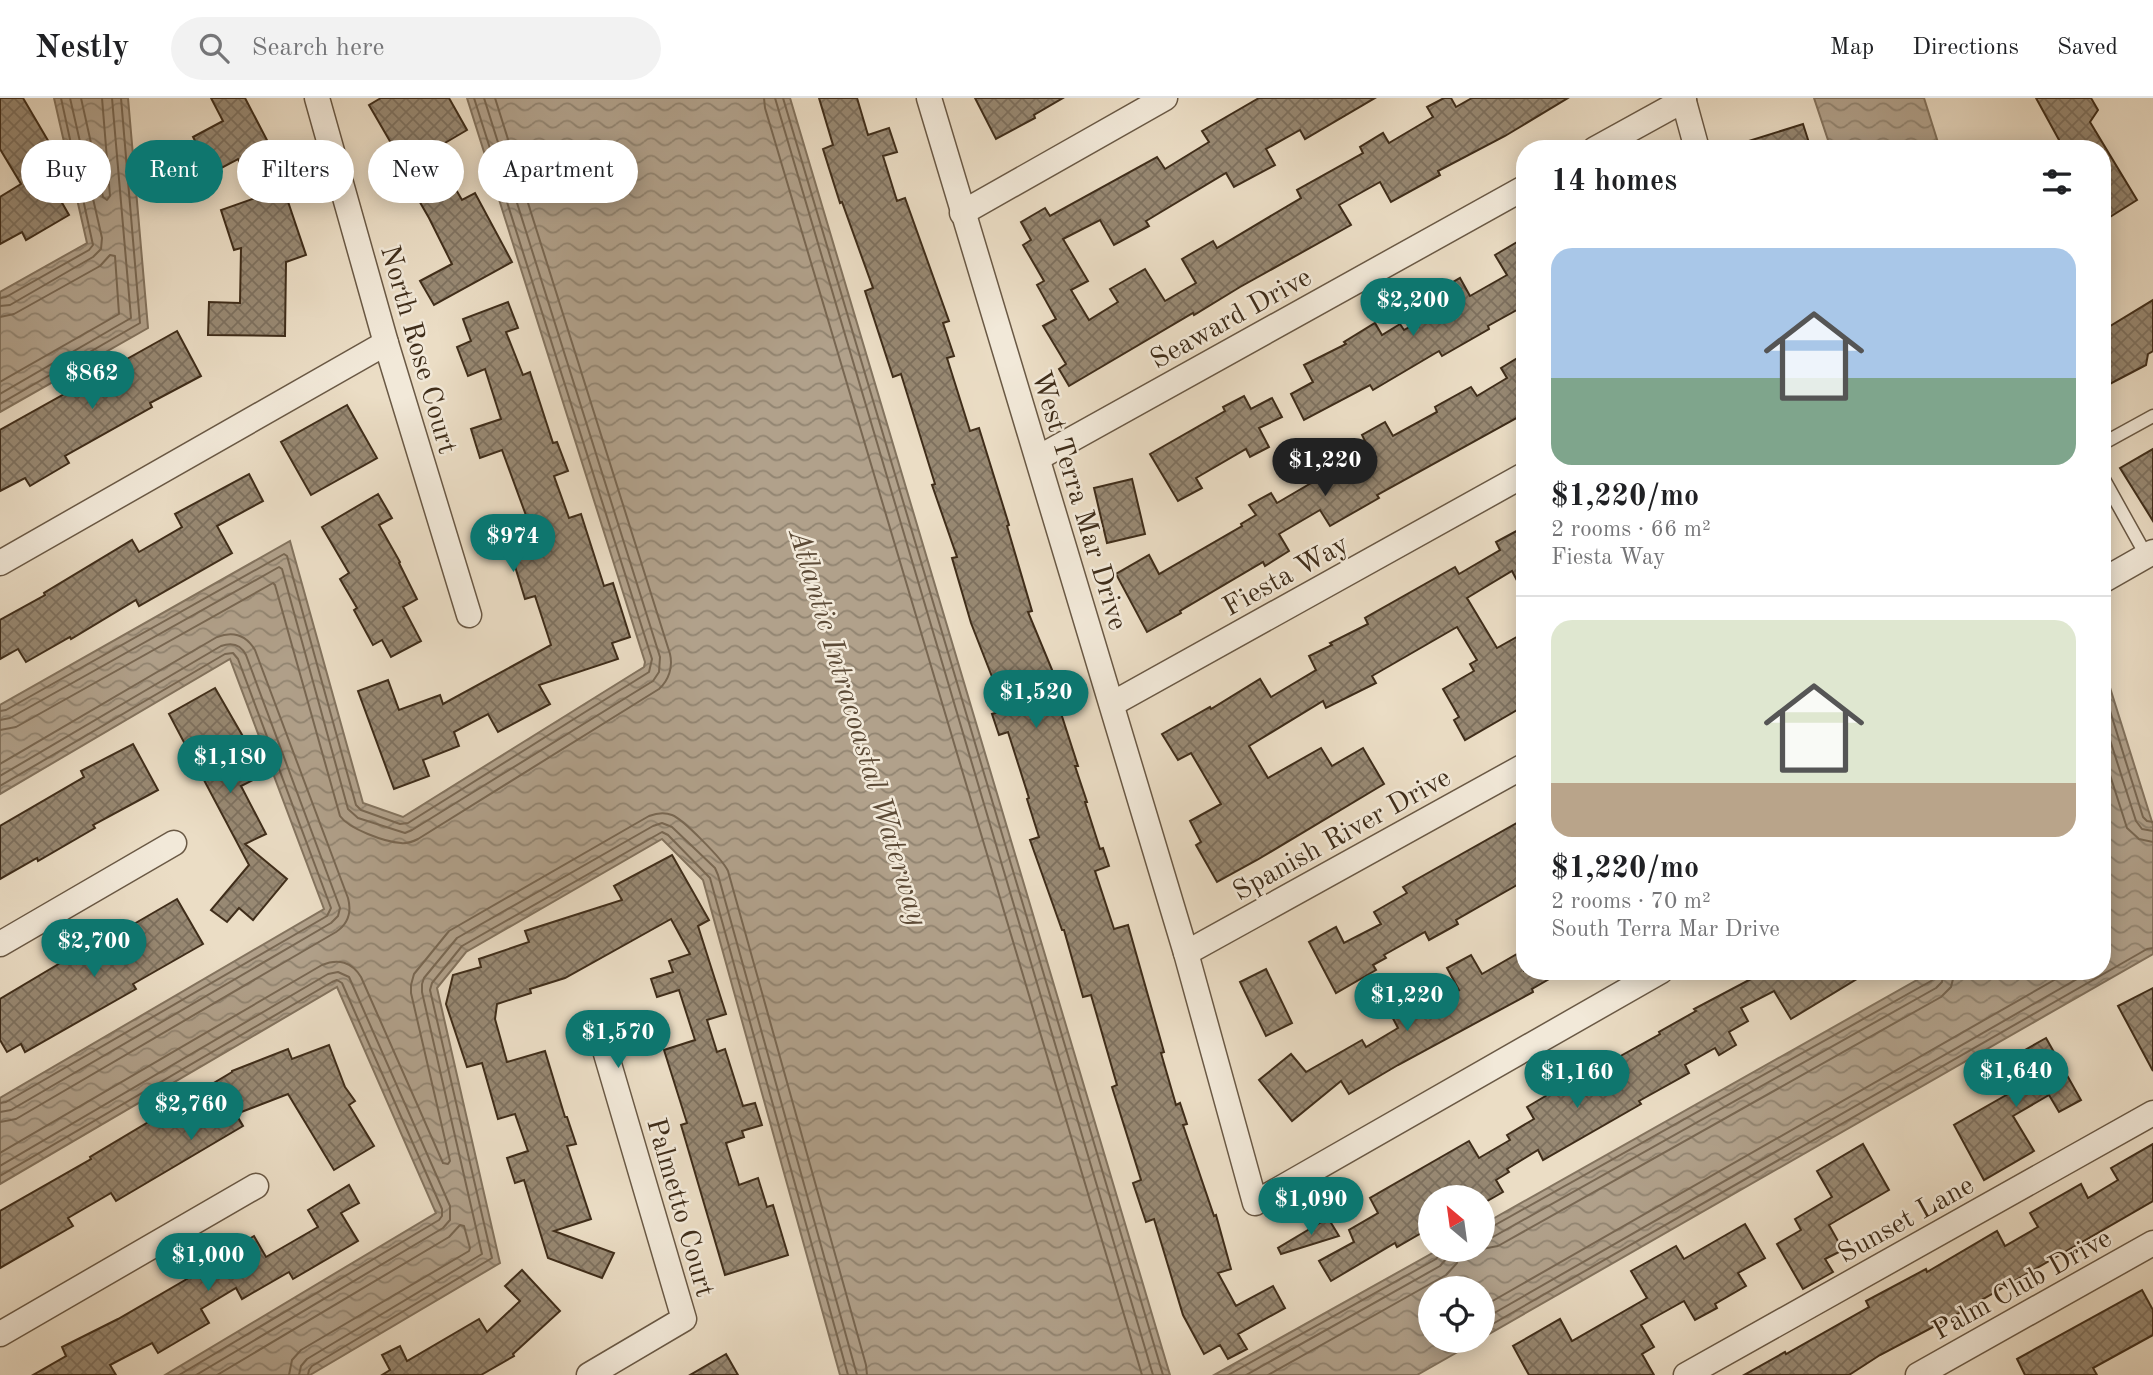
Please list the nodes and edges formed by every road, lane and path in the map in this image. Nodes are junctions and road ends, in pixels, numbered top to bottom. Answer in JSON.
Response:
{"nodes":[{"id":1,"x":317,"y":98,"type":"edge"},
{"id":2,"x":929,"y":98,"type":"edge"},
{"id":3,"x":1165,"y":98,"type":"edge"},
{"id":4,"x":1683,"y":99,"type":"edge"},
{"id":5,"x":1611,"y":140,"type":"edge"},
{"id":6,"x":1694,"y":140,"type":"edge"},
{"id":7,"x":1516,"y":192,"type":"edge"},
{"id":8,"x":962,"y":213,"type":"junction"},
{"id":9,"x":386,"y":343,"type":"junction"},
{"id":10,"x":2153,"y":416,"type":"edge"},
{"id":11,"x":2111,"y":439,"type":"edge"},
{"id":12,"x":1038,"y":458,"type":"junction"},
{"id":13,"x":1516,"y":479,"type":"edge"},
{"id":14,"x":2111,"y":491,"type":"edge"},
{"id":15,"x":2150,"y":554,"type":"edge"},
{"id":16,"x":0,"y":563,"type":"edge"},
{"id":17,"x":2111,"y":576,"type":"edge"},
{"id":18,"x":469,"y":615,"type":"dead end"},
{"id":19,"x":1112,"y":704,"type":"junction"},
{"id":20,"x":1516,"y":770,"type":"edge"},
{"id":21,"x":174,"y":843,"type":"dead end"},
{"id":22,"x":0,"y":944,"type":"edge"},
{"id":23,"x":1186,"y":953,"type":"junction"},
{"id":24,"x":1645,"y":980,"type":"edge"},
{"id":25,"x":599,"y":1030,"type":"dead end"},
{"id":26,"x":2153,"y":1113,"type":"edge"},
{"id":27,"x":257,"y":1186,"type":"dead end"},
{"id":28,"x":2153,"y":1243,"type":"edge"},
{"id":29,"x":0,"y":1334,"type":"edge"},
{"id":30,"x":589,"y":1375,"type":"edge"},
{"id":31,"x":1686,"y":1375,"type":"edge"},
{"id":32,"x":1919,"y":1375,"type":"edge"}],
"edges":[{"from":1,"to":9,"type":"street","name":"North Rose Court"},
{"from":2,"to":8,"type":"street","name":"West Terra Mar Drive"},
{"from":3,"to":8,"type":"street"},
{"from":4,"to":5,"type":"street"},
{"from":4,"to":6,"type":"street"},
{"from":7,"to":12,"type":"street","name":"Seaward Drive"},
{"from":8,"to":12,"type":"street","name":"West Terra Mar Drive"},
{"from":9,"to":16,"type":"street"},
{"from":9,"to":18,"type":"street","name":"North Rose Court"},
{"from":10,"to":11,"type":"lane"},
{"from":12,"to":19,"type":"street","name":"West Terra Mar Drive"},
{"from":13,"to":19,"type":"street","name":"Fiesta Way"},
{"from":14,"to":15,"type":"lane"},
{"from":15,"to":17,"type":"street"},
{"from":19,"to":23,"type":"street","name":"West Terra Mar Drive"},
{"from":20,"to":23,"type":"street","name":"Spanish River Drive"},
{"from":21,"to":22,"type":"street"},
{"from":23,"to":24,"type":"street","name":"West Terra Mar Drive"},
{"from":25,"to":30,"type":"street","name":"Palmetto Court"},
{"from":26,"to":31,"type":"street","name":"Sunset Lane"},
{"from":27,"to":29,"type":"street"},
{"from":28,"to":32,"type":"street","name":"Palm Club Drive"}]}
